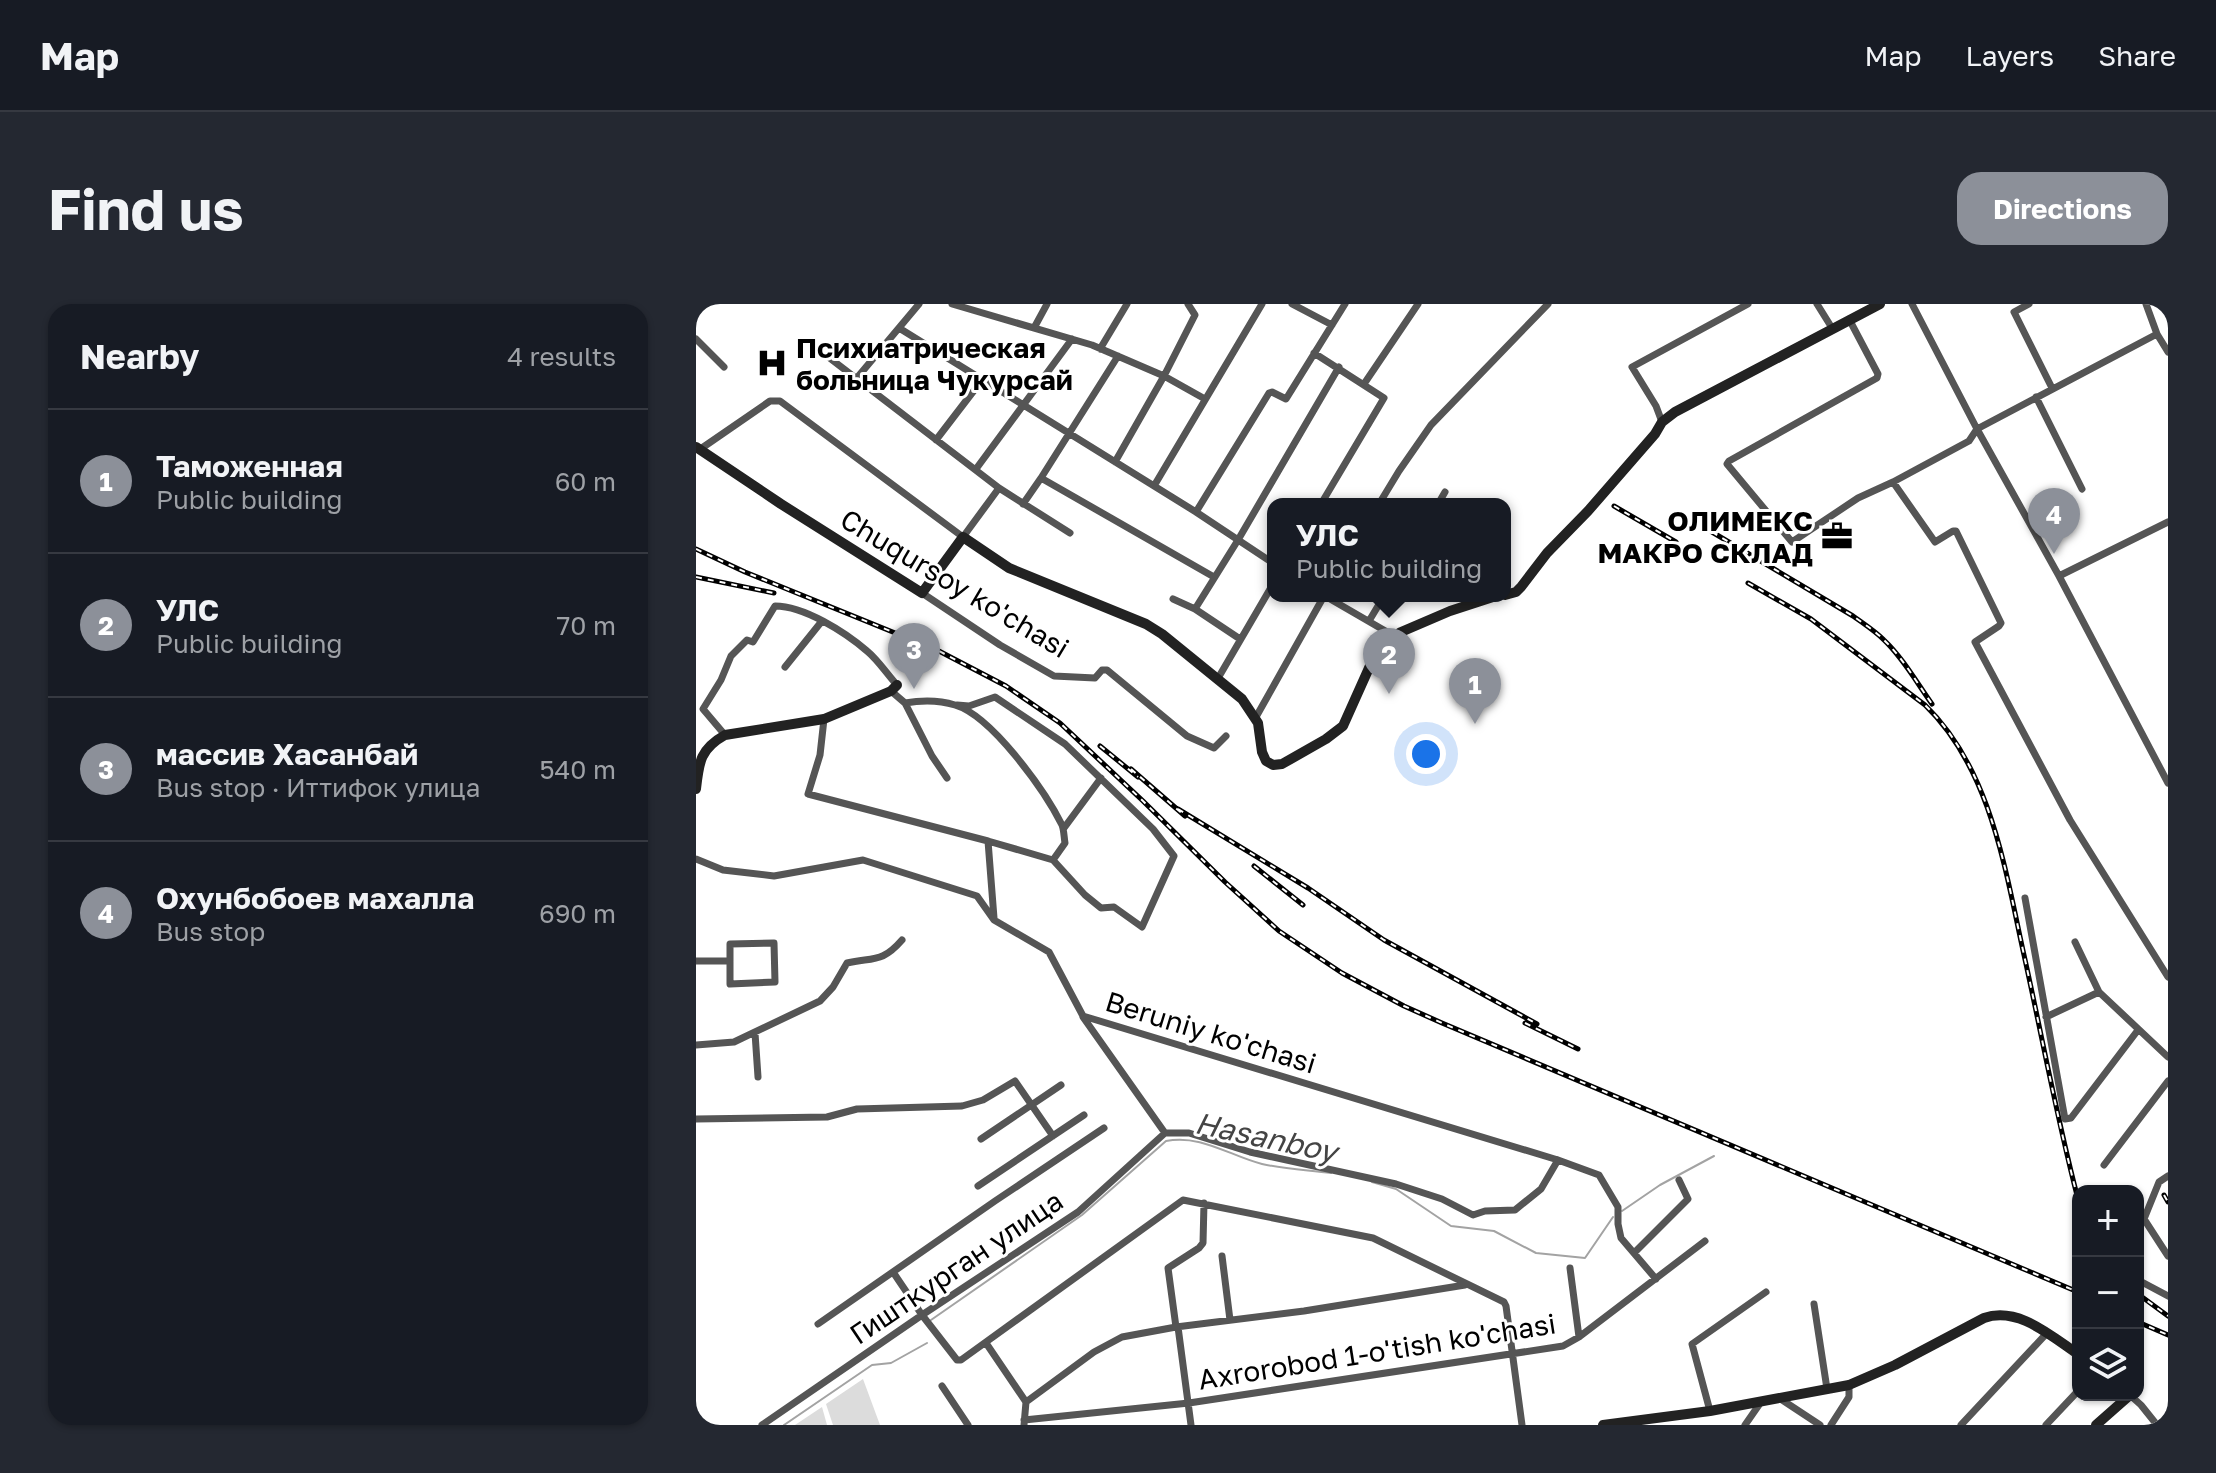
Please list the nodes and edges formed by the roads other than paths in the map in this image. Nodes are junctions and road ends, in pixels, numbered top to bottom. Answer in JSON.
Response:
{"nodes":[{"id":1,"x":919,"y":304,"type":"edge"},
{"id":2,"x":952,"y":304,"type":"edge"},
{"id":3,"x":1047,"y":304,"type":"edge"},
{"id":4,"x":1127,"y":304,"type":"edge"},
{"id":5,"x":1188,"y":304,"type":"edge"},
{"id":6,"x":1262,"y":304,"type":"edge"},
{"id":7,"x":1292,"y":304,"type":"edge"},
{"id":8,"x":1345,"y":304,"type":"edge"},
{"id":9,"x":1418,"y":304,"type":"edge"},
{"id":10,"x":1548,"y":304,"type":"edge"},
{"id":11,"x":1748,"y":304,"type":"edge"},
{"id":12,"x":1817,"y":304,"type":"edge"},
{"id":13,"x":1880,"y":304,"type":"edge"},
{"id":14,"x":1912,"y":304,"type":"edge"},
{"id":15,"x":2029,"y":304,"type":"edge"},
{"id":16,"x":2146,"y":304,"type":"edge"},
{"id":17,"x":1849,"y":319,"type":"junction"},
{"id":18,"x":1332,"y":325,"type":"junction"},
{"id":19,"x":899,"y":328,"type":"junction"},
{"id":20,"x":1034,"y":328,"type":"junction"},
{"id":21,"x":1832,"y":328,"type":"junction"},
{"id":22,"x":2157,"y":334,"type":"junction"},
{"id":23,"x":696,"y":339,"type":"edge"},
{"id":24,"x":1072,"y":339,"type":"junction"},
{"id":25,"x":1100,"y":349,"type":"junction"},
{"id":26,"x":2168,"y":352,"type":"edge"},
{"id":27,"x":1314,"y":353,"type":"junction"},
{"id":28,"x":827,"y":356,"type":"dead end"},
{"id":29,"x":1118,"y":356,"type":"junction"},
{"id":30,"x":724,"y":367,"type":"dead end"},
{"id":31,"x":1339,"y":367,"type":"junction"},
{"id":32,"x":1164,"y":376,"type":"junction"},
{"id":33,"x":856,"y":379,"type":"junction"},
{"id":34,"x":982,"y":380,"type":"junction"},
{"id":35,"x":1364,"y":384,"type":"junction"},
{"id":36,"x":2052,"y":388,"type":"junction"},
{"id":37,"x":2036,"y":397,"type":"junction"},
{"id":38,"x":1205,"y":399,"type":"junction"},
{"id":39,"x":1023,"y":405,"type":"junction"},
{"id":40,"x":1662,"y":422,"type":"junction"},
{"id":41,"x":1977,"y":429,"type":"junction"},
{"id":42,"x":1069,"y":434,"type":"junction"},
{"id":43,"x":936,"y":440,"type":"junction"},
{"id":44,"x":698,"y":449,"type":"edge"},
{"id":45,"x":1115,"y":462,"type":"junction"},
{"id":46,"x":976,"y":469,"type":"junction"},
{"id":47,"x":1041,"y":478,"type":"junction"},
{"id":48,"x":1893,"y":482,"type":"junction"},
{"id":49,"x":1154,"y":486,"type":"junction"},
{"id":50,"x":999,"y":488,"type":"junction"},
{"id":51,"x":2082,"y":489,"type":"dead end"},
{"id":52,"x":1445,"y":492,"type":"dead end"},
{"id":53,"x":1325,"y":498,"type":"edge"},
{"id":54,"x":1383,"y":498,"type":"edge"},
{"id":55,"x":1442,"y":498,"type":"edge"},
{"id":56,"x":1023,"y":504,"type":"junction"},
{"id":57,"x":1196,"y":512,"type":"junction"},
{"id":58,"x":2168,"y":522,"type":"edge"},
{"id":59,"x":1070,"y":533,"type":"dead end"},
{"id":60,"x":963,"y":537,"type":"junction"},
{"id":61,"x":1238,"y":540,"type":"junction"},
{"id":62,"x":1267,"y":559,"type":"edge"},
{"id":63,"x":2059,"y":576,"type":"junction"},
{"id":64,"x":1214,"y":577,"type":"junction"},
{"id":65,"x":922,"y":593,"type":"junction"},
{"id":66,"x":1511,"y":593,"type":"edge"},
{"id":67,"x":1267,"y":594,"type":"edge"},
{"id":68,"x":1173,"y":599,"type":"dead end"},
{"id":69,"x":1321,"y":602,"type":"edge"},
{"id":70,"x":1335,"y":602,"type":"edge"},
{"id":71,"x":1380,"y":602,"type":"edge"},
{"id":72,"x":1478,"y":602,"type":"edge"},
{"id":73,"x":1195,"y":609,"type":"junction"},
{"id":74,"x":822,"y":621,"type":"junction"},
{"id":75,"x":1369,"y":621,"type":"junction"},
{"id":76,"x":1394,"y":636,"type":"junction"},
{"id":77,"x":1240,"y":639,"type":"junction"},
{"id":78,"x":785,"y":667,"type":"dead end"},
{"id":79,"x":1217,"y":680,"type":"junction"},
{"id":80,"x":894,"y":688,"type":"junction"},
{"id":81,"x":905,"y":703,"type":"junction"},
{"id":82,"x":957,"y":705,"type":"junction"},
{"id":83,"x":1256,"y":717,"type":"junction"},
{"id":84,"x":824,"y":719,"type":"junction"},
{"id":85,"x":725,"y":735,"type":"junction"},
{"id":86,"x":1226,"y":736,"type":"dead end"},
{"id":87,"x":947,"y":778,"type":"dead end"},
{"id":88,"x":1101,"y":778,"type":"junction"},
{"id":89,"x":2168,"y":783,"type":"edge"},
{"id":90,"x":696,"y":789,"type":"edge"},
{"id":91,"x":1064,"y":828,"type":"junction"},
{"id":92,"x":988,"y":841,"type":"junction"},
{"id":93,"x":696,"y":859,"type":"edge"},
{"id":94,"x":1053,"y":860,"type":"junction"},
{"id":95,"x":2025,"y":898,"type":"dead end"},
{"id":96,"x":994,"y":920,"type":"junction"},
{"id":97,"x":902,"y":940,"type":"dead end"},
{"id":98,"x":2075,"y":942,"type":"dead end"},
{"id":99,"x":696,"y":961,"type":"edge"},
{"id":100,"x":730,"y":961,"type":"junction"},
{"id":101,"x":2168,"y":977,"type":"edge"},
{"id":102,"x":2099,"y":992,"type":"junction"},
{"id":103,"x":1083,"y":1016,"type":"junction"},
{"id":104,"x":2046,"y":1017,"type":"junction"},
{"id":105,"x":2138,"y":1030,"type":"junction"},
{"id":106,"x":755,"y":1033,"type":"junction"},
{"id":107,"x":696,"y":1045,"type":"edge"},
{"id":108,"x":2168,"y":1057,"type":"edge"},
{"id":109,"x":758,"y":1077,"type":"dead end"},
{"id":110,"x":2168,"y":1081,"type":"edge"},
{"id":111,"x":1061,"y":1085,"type":"dead end"},
{"id":112,"x":1031,"y":1105,"type":"junction"},
{"id":113,"x":1084,"y":1115,"type":"dead end"},
{"id":114,"x":696,"y":1119,"type":"edge"},
{"id":115,"x":1104,"y":1128,"type":"dead end"},
{"id":116,"x":1165,"y":1133,"type":"junction"},
{"id":117,"x":1053,"y":1136,"type":"junction"},
{"id":118,"x":981,"y":1139,"type":"dead end"},
{"id":119,"x":1558,"y":1160,"type":"junction"},
{"id":120,"x":2104,"y":1165,"type":"dead end"},
{"id":121,"x":2168,"y":1176,"type":"edge"},
{"id":122,"x":1679,"y":1180,"type":"dead end"},
{"id":123,"x":978,"y":1186,"type":"dead end"},
{"id":124,"x":1204,"y":1203,"type":"junction"},
{"id":125,"x":1705,"y":1241,"type":"dead end"},
{"id":126,"x":1634,"y":1253,"type":"junction"},
{"id":127,"x":1222,"y":1256,"type":"dead end"},
{"id":128,"x":2168,"y":1256,"type":"edge"},
{"id":129,"x":1570,"y":1268,"type":"dead end"},
{"id":130,"x":893,"y":1272,"type":"junction"},
{"id":131,"x":1656,"y":1279,"type":"junction"},
{"id":132,"x":2144,"y":1283,"type":"edge"},
{"id":133,"x":1467,"y":1284,"type":"junction"},
{"id":134,"x":1766,"y":1292,"type":"dead end"},
{"id":135,"x":2168,"y":1296,"type":"edge"},
{"id":136,"x":1814,"y":1304,"type":"dead end"},
{"id":137,"x":922,"y":1315,"type":"junction"},
{"id":138,"x":1230,"y":1320,"type":"junction"},
{"id":139,"x":818,"y":1324,"type":"dead end"},
{"id":140,"x":1177,"y":1327,"type":"junction"},
{"id":141,"x":2047,"y":1333,"type":"junction"},
{"id":142,"x":1579,"y":1337,"type":"junction"},
{"id":143,"x":986,"y":1343,"type":"junction"},
{"id":144,"x":2072,"y":1350,"type":"edge"},
{"id":145,"x":1511,"y":1355,"type":"junction"},
{"id":146,"x":1849,"y":1385,"type":"junction"},
{"id":147,"x":942,"y":1386,"type":"dead end"},
{"id":148,"x":1827,"y":1389,"type":"junction"},
{"id":149,"x":2072,"y":1397,"type":"edge"},
{"id":150,"x":1779,"y":1398,"type":"junction"},
{"id":151,"x":2123,"y":1401,"type":"edge"},
{"id":152,"x":2137,"y":1401,"type":"edge"},
{"id":153,"x":1026,"y":1402,"type":"junction"},
{"id":154,"x":1761,"y":1402,"type":"junction"},
{"id":155,"x":1189,"y":1403,"type":"junction"},
{"id":156,"x":1710,"y":1411,"type":"junction"},
{"id":157,"x":1669,"y":1420,"type":"edge"},
{"id":158,"x":1024,"y":1422,"type":"edge"},
{"id":159,"x":762,"y":1425,"type":"edge"},
{"id":160,"x":968,"y":1425,"type":"edge"},
{"id":161,"x":1191,"y":1425,"type":"edge"},
{"id":162,"x":1522,"y":1425,"type":"edge"},
{"id":163,"x":1603,"y":1425,"type":"edge"},
{"id":164,"x":1745,"y":1425,"type":"edge"},
{"id":165,"x":1820,"y":1425,"type":"edge"},
{"id":166,"x":1831,"y":1425,"type":"edge"},
{"id":167,"x":1961,"y":1425,"type":"edge"},
{"id":168,"x":2046,"y":1425,"type":"edge"},
{"id":169,"x":2096,"y":1425,"type":"edge"},
{"id":170,"x":2157,"y":1425,"type":"edge"}],
"edges":[{"from":1,"to":19,"type":"street"},
{"from":2,"to":20,"type":"street"},
{"from":3,"to":20,"type":"street"},
{"from":4,"to":25,"type":"street"},
{"from":5,"to":32,"type":"street"},
{"from":6,"to":38,"type":"street"},
{"from":7,"to":18,"type":"street"},
{"from":8,"to":18,"type":"street"},
{"from":9,"to":35,"type":"street"},
{"from":10,"to":54,"type":"street"},
{"from":11,"to":40,"type":"street"},
{"from":12,"to":21,"type":"street"},
{"from":13,"to":17,"type":"street"},
{"from":14,"to":41,"type":"street"},
{"from":15,"to":36,"type":"street"},
{"from":16,"to":22,"type":"street"},
{"from":17,"to":21,"type":"street"},
{"from":17,"to":48,"type":"street"},
{"from":18,"to":27,"type":"street"},
{"from":19,"to":33,"type":"street"},
{"from":19,"to":34,"type":"street"},
{"from":20,"to":24,"type":"street"},
{"from":21,"to":40,"type":"street"},
{"from":22,"to":26,"type":"street"},
{"from":22,"to":36,"type":"street"},
{"from":23,"to":30,"type":"street"},
{"from":24,"to":25,"type":"street"},
{"from":24,"to":39,"type":"street"},
{"from":25,"to":29,"type":"street"},
{"from":27,"to":31,"type":"street"},
{"from":27,"to":57,"type":"street"},
{"from":28,"to":33,"type":"street"},
{"from":29,"to":32,"type":"street"},
{"from":29,"to":42,"type":"street"},
{"from":31,"to":35,"type":"street"},
{"from":31,"to":61,"type":"street"},
{"from":32,"to":38,"type":"street"},
{"from":32,"to":45,"type":"street"},
{"from":33,"to":43,"type":"street"},
{"from":34,"to":39,"type":"street"},
{"from":34,"to":43,"type":"street"},
{"from":35,"to":53,"type":"street"},
{"from":36,"to":37,"type":"street"},
{"from":37,"to":41,"type":"street"},
{"from":37,"to":51,"type":"street"},
{"from":38,"to":49,"type":"street"},
{"from":39,"to":42,"type":"street"},
{"from":39,"to":46,"type":"street"},
{"from":40,"to":66,"type":"street"},
{"from":41,"to":48,"type":"street"},
{"from":41,"to":63,"type":"street"},
{"from":42,"to":45,"type":"street"},
{"from":42,"to":47,"type":"street"},
{"from":43,"to":46,"type":"street"},
{"from":44,"to":60,"type":"street"},
{"from":44,"to":65,"type":"street","name":"Chuqursoy ko'chasi"},
{"from":45,"to":49,"type":"street"},
{"from":46,"to":50,"type":"street"},
{"from":47,"to":56,"type":"street"},
{"from":47,"to":64,"type":"street"},
{"from":48,"to":101,"type":"street"},
{"from":49,"to":57,"type":"street"},
{"from":50,"to":56,"type":"street"},
{"from":50,"to":60,"type":"street"},
{"from":52,"to":55,"type":"street"},
{"from":56,"to":59,"type":"street"},
{"from":57,"to":61,"type":"street"},
{"from":58,"to":63,"type":"street"},
{"from":60,"to":65,"type":"street"},
{"from":60,"to":79,"type":"street"},
{"from":61,"to":62,"type":"street"},
{"from":61,"to":64,"type":"street"},
{"from":63,"to":89,"type":"street"},
{"from":64,"to":73,"type":"street"},
{"from":65,"to":86,"type":"street","name":"Chuqursoy ko'chasi"},
{"from":67,"to":77,"type":"street"},
{"from":68,"to":73,"type":"street"},
{"from":69,"to":83,"type":"street"},
{"from":70,"to":75,"type":"street"},
{"from":71,"to":75,"type":"street"},
{"from":72,"to":76,"type":"street"},
{"from":73,"to":77,"type":"street"},
{"from":74,"to":78,"type":"street"},
{"from":74,"to":80,"type":"street"},
{"from":74,"to":85,"type":"street"},
{"from":75,"to":76,"type":"street"},
{"from":76,"to":83,"type":"street"},
{"from":77,"to":79,"type":"street"},
{"from":79,"to":83,"type":"street"},
{"from":80,"to":81,"type":"street"},
{"from":80,"to":84,"type":"street"},
{"from":81,"to":82,"type":"street"},
{"from":81,"to":87,"type":"street"},
{"from":82,"to":88,"type":"street"},
{"from":82,"to":91,"type":"street"},
{"from":84,"to":85,"type":"street"},
{"from":84,"to":92,"type":"street"},
{"from":85,"to":90,"type":"street"},
{"from":88,"to":91,"type":"street"},
{"from":88,"to":94,"type":"street"},
{"from":91,"to":94,"type":"street"},
{"from":92,"to":94,"type":"street"},
{"from":92,"to":96,"type":"street"},
{"from":93,"to":96,"type":"street","name":"Beruniy ko'chasi"},
{"from":95,"to":104,"type":"street"},
{"from":96,"to":103,"type":"street","name":"Beruniy ko'chasi"},
{"from":97,"to":106,"type":"street"},
{"from":98,"to":102,"type":"street"},
{"from":99,"to":100,"type":"street"},
{"from":100,"to":100,"type":"street"},
{"from":102,"to":104,"type":"street"},
{"from":102,"to":105,"type":"street"},
{"from":103,"to":116,"type":"street"},
{"from":103,"to":119,"type":"street","name":"Beruniy ko'chasi"},
{"from":104,"to":105,"type":"street"},
{"from":105,"to":108,"type":"street"},
{"from":106,"to":107,"type":"street"},
{"from":106,"to":109,"type":"street"},
{"from":110,"to":120,"type":"street"},
{"from":111,"to":112,"type":"street"},
{"from":112,"to":114,"type":"street"},
{"from":112,"to":117,"type":"street"},
{"from":112,"to":118,"type":"street"},
{"from":113,"to":117,"type":"street"},
{"from":115,"to":130,"type":"street"},
{"from":116,"to":119,"type":"street"},
{"from":116,"to":137,"type":"street","name":"Гишткурган улица"},
{"from":117,"to":123,"type":"street"},
{"from":119,"to":126,"type":"street","name":"Beruniy ko'chasi"},
{"from":121,"to":128,"type":"street"},
{"from":122,"to":126,"type":"street"},
{"from":124,"to":133,"type":"street"},
{"from":124,"to":140,"type":"street"},
{"from":124,"to":143,"type":"street"},
{"from":125,"to":131,"type":"street","name":"Axrorobod 1-o'tish ko'chasi"},
{"from":126,"to":131,"type":"street","name":"Beruniy ko'chasi"},
{"from":127,"to":138,"type":"street"},
{"from":129,"to":142,"type":"street"},
{"from":130,"to":137,"type":"street"},
{"from":130,"to":139,"type":"street"},
{"from":131,"to":142,"type":"street","name":"Axrorobod 1-o'tish ko'chasi"},
{"from":132,"to":135,"type":"street"},
{"from":133,"to":138,"type":"street"},
{"from":133,"to":145,"type":"street"},
{"from":134,"to":156,"type":"street"},
{"from":136,"to":148,"type":"street"},
{"from":137,"to":143,"type":"street"},
{"from":137,"to":159,"type":"street","name":"Гишткурган улица"},
{"from":138,"to":140,"type":"street"},
{"from":140,"to":153,"type":"street"},
{"from":140,"to":155,"type":"street"},
{"from":141,"to":144,"type":"street"},
{"from":141,"to":146,"type":"street"},
{"from":141,"to":167,"type":"street"},
{"from":142,"to":145,"type":"street","name":"Axrorobod 1-o'tish ko'chasi"},
{"from":143,"to":153,"type":"street"},
{"from":145,"to":155,"type":"street","name":"Axrorobod 1-o'tish ko'chasi"},
{"from":145,"to":162,"type":"street"},
{"from":146,"to":148,"type":"street"},
{"from":146,"to":166,"type":"street"},
{"from":147,"to":160,"type":"street"},
{"from":148,"to":150,"type":"street"},
{"from":149,"to":168,"type":"street"},
{"from":150,"to":154,"type":"street"},
{"from":150,"to":165,"type":"street"},
{"from":151,"to":169,"type":"street"},
{"from":152,"to":170,"type":"street"},
{"from":153,"to":158,"type":"street"},
{"from":154,"to":156,"type":"street"},
{"from":154,"to":164,"type":"street"},
{"from":155,"to":158,"type":"street","name":"Axrorobod 1-o'tish ko'chasi"},
{"from":155,"to":161,"type":"street"},
{"from":156,"to":157,"type":"street"},
{"from":157,"to":163,"type":"street"}]}
